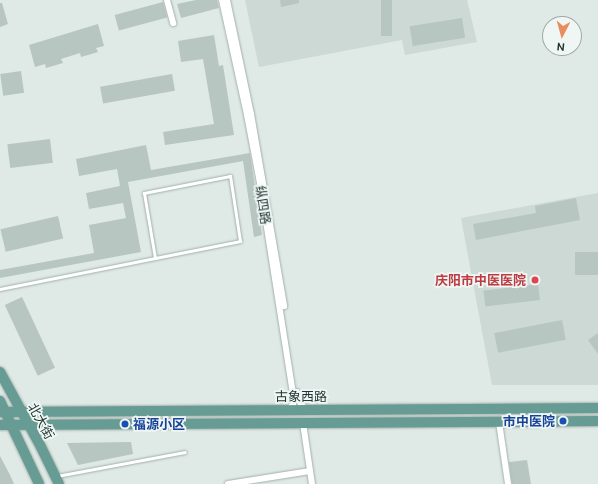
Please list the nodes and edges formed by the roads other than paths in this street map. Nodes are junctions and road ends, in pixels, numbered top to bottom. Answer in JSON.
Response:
{"nodes":[{"id":1,"x":167,"y":0,"type":"edge"},
{"id":2,"x":222,"y":0,"type":"edge"},
{"id":3,"x":227,"y":0,"type":"edge"},
{"id":4,"x":173,"y":23,"type":"dead end"},
{"id":5,"x":155,"y":258,"type":"junction"},
{"id":6,"x":0,"y":289,"type":"edge"},
{"id":7,"x":0,"y":372,"type":"edge"},
{"id":8,"x":0,"y":401,"type":"edge"},
{"id":9,"x":598,"y":408,"type":"edge"},
{"id":10,"x":287,"y":409,"type":"junction"},
{"id":11,"x":306,"y":409,"type":"junction"},
{"id":12,"x":2,"y":412,"type":"edge"},
{"id":13,"x":21,"y":412,"type":"junction"},
{"id":14,"x":598,"y":421,"type":"edge"},
{"id":15,"x":499,"y":422,"type":"junction"},
{"id":16,"x":303,"y":423,"type":"junction"},
{"id":17,"x":0,"y":425,"type":"edge"},
{"id":18,"x":11,"y":425,"type":"junction"},
{"id":19,"x":29,"y":425,"type":"junction"},
{"id":20,"x":185,"y":452,"type":"dead end"},
{"id":21,"x":310,"y":471,"type":"junction"},
{"id":22,"x":57,"y":480,"type":"edge"},
{"id":23,"x":38,"y":484,"type":"edge"},
{"id":24,"x":228,"y":484,"type":"edge"},
{"id":25,"x":312,"y":484,"type":"edge"},
{"id":26,"x":508,"y":484,"type":"edge"}],
"edges":[{"from":1,"to":4,"type":"street"},
{"from":2,"to":10,"type":"street","name":"纵四路"},
{"from":3,"to":11,"type":"street","name":"纵四路"},
{"from":5,"to":5,"type":"lane"},
{"from":5,"to":6,"type":"lane"},
{"from":7,"to":13,"type":"main road","name":"北大街"},
{"from":8,"to":12,"type":"main road"},
{"from":9,"to":11,"type":"main road","name":"古象西路"},
{"from":10,"to":11,"type":"main road","name":"古象西路"},
{"from":10,"to":13,"type":"main road","name":"古象西路"},
{"from":12,"to":13,"type":"main road","name":"古象西路"},
{"from":12,"to":18,"type":"main road"},
{"from":13,"to":19,"type":"main road","name":"北大街"},
{"from":14,"to":15,"type":"main road","name":"古象西路"},
{"from":15,"to":16,"type":"main road","name":"古象西路"},
{"from":15,"to":26,"type":"street"},
{"from":16,"to":19,"type":"main road","name":"古象西路"},
{"from":16,"to":21,"type":"street"},
{"from":17,"to":18,"type":"main road","name":"古象西路"},
{"from":18,"to":19,"type":"main road","name":"古象西路"},
{"from":18,"to":23,"type":"main road"},
{"from":19,"to":22,"type":"main road","name":"北大街"},
{"from":20,"to":22,"type":"lane"},
{"from":21,"to":24,"type":"street"},
{"from":21,"to":25,"type":"street"}]}
